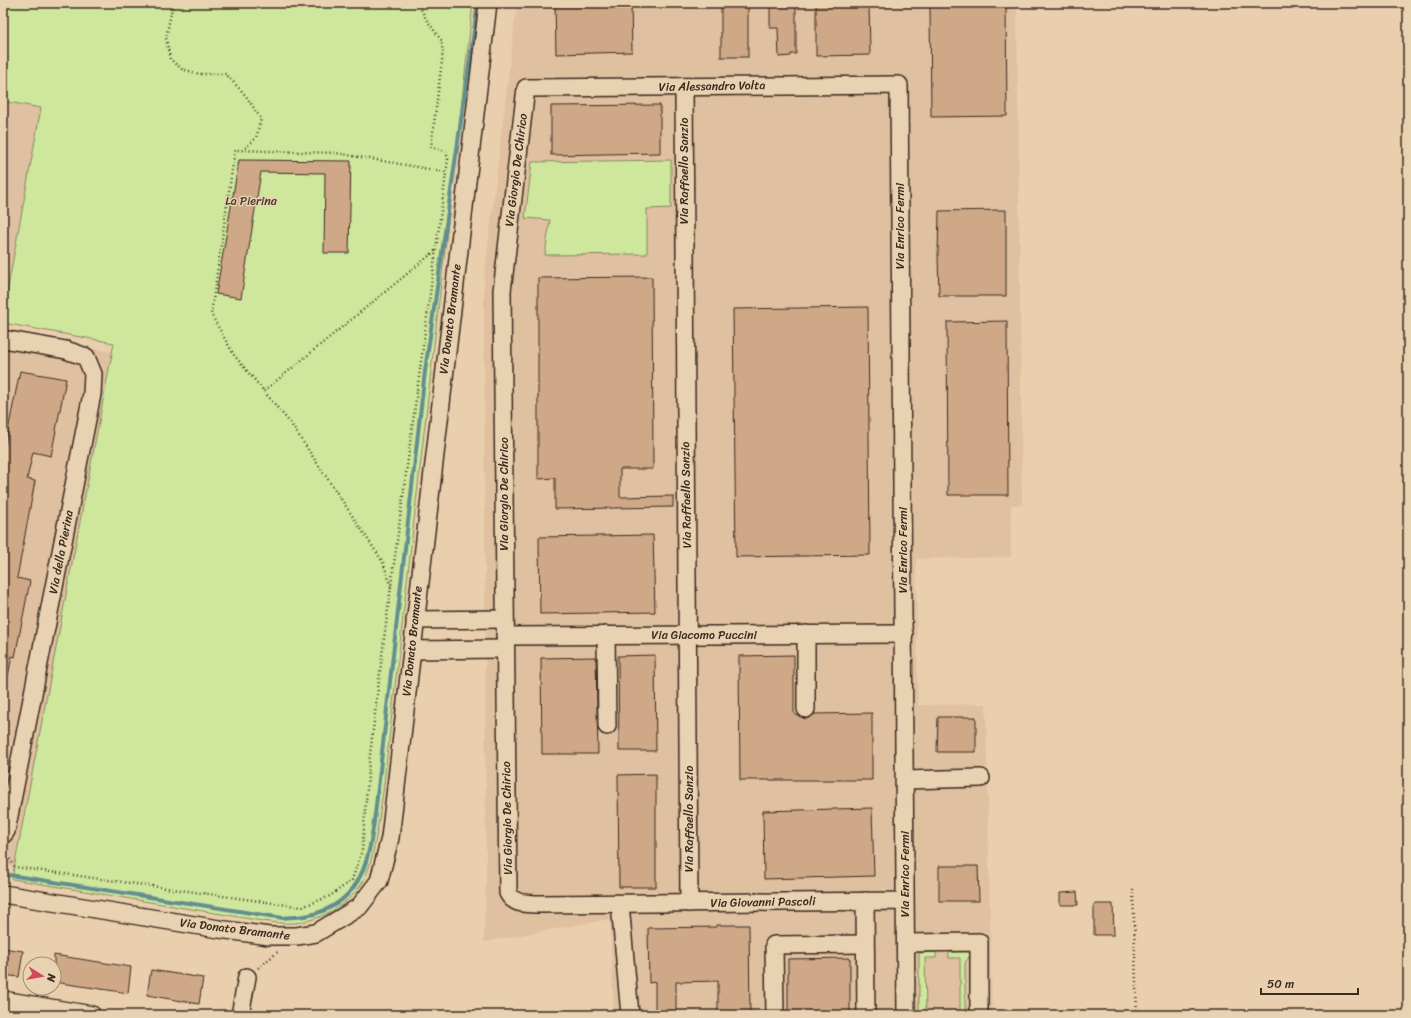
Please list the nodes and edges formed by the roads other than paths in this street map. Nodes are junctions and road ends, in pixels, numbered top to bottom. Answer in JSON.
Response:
{"nodes":[{"id":1,"x":488,"y":3,"type":"edge"},
{"id":2,"x":899,"y":85,"type":"joint"},
{"id":3,"x":684,"y":87,"type":"junction"},
{"id":4,"x":526,"y":88,"type":"joint"},
{"id":5,"x":3,"y":339,"type":"edge"},
{"id":6,"x":415,"y":620,"type":"junction"},
{"id":7,"x":806,"y":634,"type":"junction"},
{"id":8,"x":904,"y":634,"type":"junction"},
{"id":9,"x":505,"y":635,"type":"junction"},
{"id":10,"x":606,"y":635,"type":"junction"},
{"id":11,"x":688,"y":635,"type":"junction"},
{"id":12,"x":412,"y":650,"type":"junction"},
{"id":13,"x":806,"y":709,"type":"dead end"},
{"id":14,"x":607,"y":726,"type":"dead end"},
{"id":15,"x":981,"y":778,"type":"dead end"},
{"id":16,"x":904,"y":780,"type":"junction"},
{"id":17,"x":4,"y":833,"type":"edge"},
{"id":18,"x":3,"y":894,"type":"edge"},
{"id":19,"x":511,"y":900,"type":"joint"},
{"id":20,"x":865,"y":901,"type":"junction"},
{"id":21,"x":906,"y":901,"type":"junction"},
{"id":22,"x":689,"y":903,"type":"junction"},
{"id":23,"x":620,"y":904,"type":"junction"},
{"id":24,"x":906,"y":943,"type":"junction"},
{"id":25,"x":865,"y":944,"type":"junction"},
{"id":26,"x":247,"y":977,"type":"road end"},
{"id":27,"x":3,"y":1000,"type":"edge"},
{"id":28,"x":92,"y":1015,"type":"edge"},
{"id":29,"x":240,"y":1015,"type":"edge"},
{"id":30,"x":630,"y":1015,"type":"edge"},
{"id":31,"x":775,"y":1015,"type":"edge"},
{"id":32,"x":866,"y":1015,"type":"edge"},
{"id":33,"x":906,"y":1015,"type":"edge"},
{"id":34,"x":979,"y":1015,"type":"edge"}],
"edges":[{"from":1,"to":6,"type":"street","name":"Via Donato Bramante"},
{"from":2,"to":3,"type":"street","name":"Via Alessandro Volta"},
{"from":2,"to":8,"type":"street","name":"Via Enrico Fermi"},
{"from":3,"to":4,"type":"street","name":"Via Alessandro Volta"},
{"from":3,"to":11,"type":"street","name":"Via Raffaello Sanzio"},
{"from":4,"to":9,"type":"street","name":"Via Giorgio De Chirico"},
{"from":5,"to":17,"type":"street","name":"Via della Pierina"},
{"from":6,"to":9,"type":"street","name":"Via Giacomo Puccini"},
{"from":6,"to":12,"type":"street","name":"Via Donato Bramante"},
{"from":7,"to":8,"type":"street","name":"Via Giacomo Puccini"},
{"from":7,"to":11,"type":"street","name":"Via Giacomo Puccini"},
{"from":7,"to":13,"type":"street"},
{"from":8,"to":16,"type":"street","name":"Via Enrico Fermi"},
{"from":9,"to":10,"type":"street","name":"Via Giacomo Puccini"},
{"from":9,"to":12,"type":"street","name":"Via Giacomo Puccini"},
{"from":9,"to":19,"type":"street","name":"Via Giorgio De Chirico"},
{"from":10,"to":11,"type":"street","name":"Via Giacomo Puccini"},
{"from":10,"to":14,"type":"street"},
{"from":11,"to":22,"type":"street","name":"Via Raffaello Sanzio"},
{"from":12,"to":18,"type":"street","name":"Via Donato Bramante"},
{"from":15,"to":16,"type":"street"},
{"from":16,"to":21,"type":"street","name":"Via Enrico Fermi"},
{"from":19,"to":23,"type":"street","name":"Via Giovanni Pascoli"},
{"from":20,"to":21,"type":"street","name":"Via Giovanni Pascoli"},
{"from":20,"to":22,"type":"street","name":"Via Giovanni Pascoli"},
{"from":20,"to":25,"type":"street"},
{"from":21,"to":24,"type":"street","name":"Via Enrico Fermi"},
{"from":22,"to":23,"type":"street","name":"Via Giovanni Pascoli"},
{"from":23,"to":30,"type":"street"},
{"from":24,"to":33,"type":"street","name":"Via Enrico Fermi"},
{"from":24,"to":34,"type":"street"},
{"from":25,"to":31,"type":"street"},
{"from":25,"to":32,"type":"street"},
{"from":26,"to":29,"type":"street"},
{"from":27,"to":28,"type":"street"}]}
